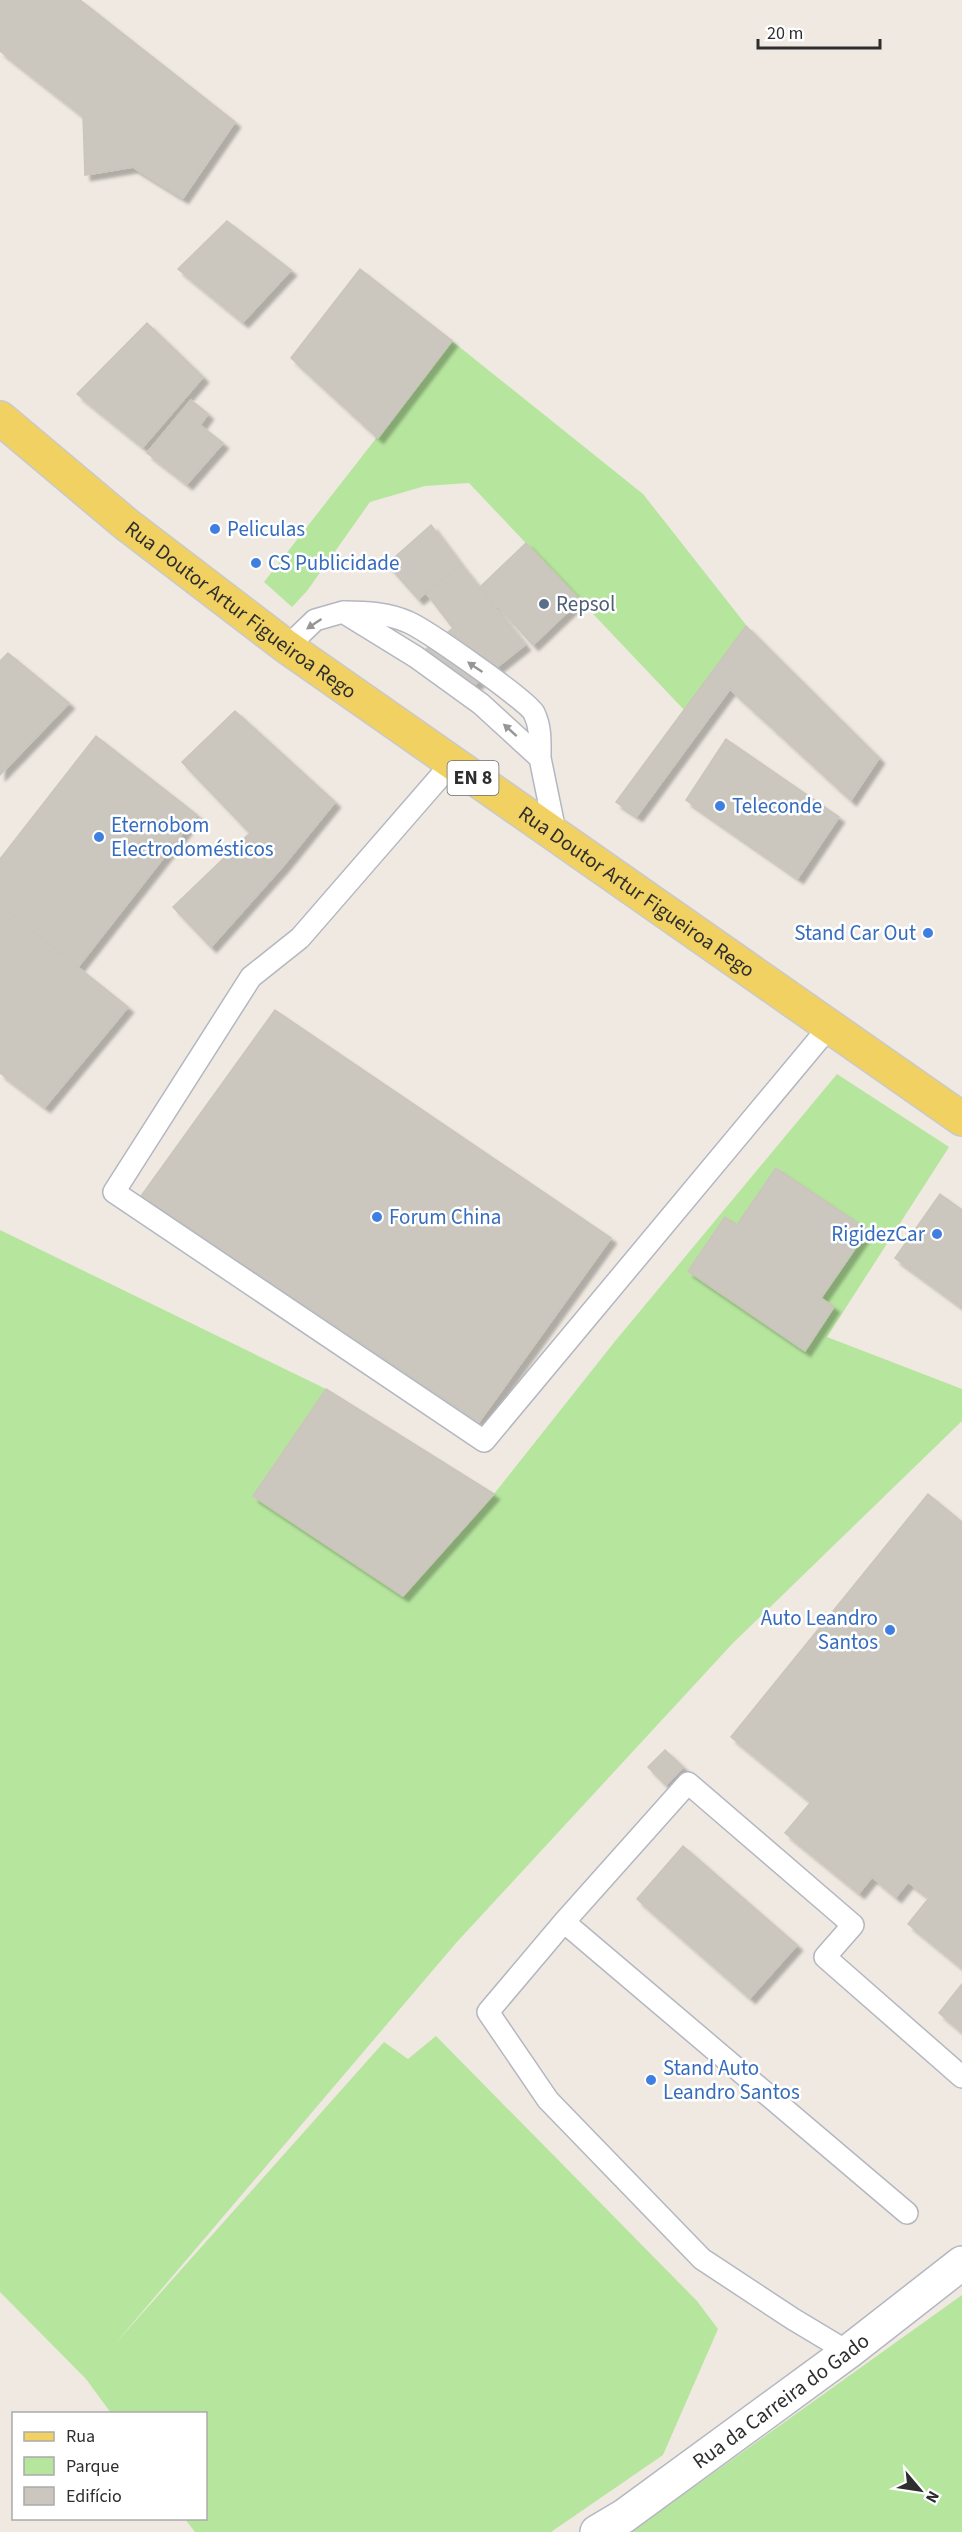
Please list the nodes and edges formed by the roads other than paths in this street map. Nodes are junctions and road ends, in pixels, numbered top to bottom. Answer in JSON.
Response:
{"nodes":[{"id":1,"x":0,"y":417,"type":"edge"},
{"id":2,"x":343,"y":612,"type":"junction"},
{"id":3,"x":287,"y":647,"type":"junction"},
{"id":4,"x":540,"y":758,"type":"junction"},
{"id":5,"x":452,"y":763,"type":"junction"},
{"id":6,"x":556,"y":836,"type":"junction"},
{"id":7,"x":829,"y":1027,"type":"junction"},
{"id":8,"x":962,"y":1119,"type":"edge"},
{"id":9,"x":564,"y":1922,"type":"junction"},
{"id":10,"x":962,"y":2077,"type":"edge"},
{"id":11,"x":907,"y":2214,"type":"dead end"},
{"id":12,"x":962,"y":2263,"type":"edge"},
{"id":13,"x":848,"y":2352,"type":"junction"},
{"id":14,"x":597,"y":2532,"type":"edge"}],
"edges":[{"from":1,"to":3,"type":"main road","name":"Rua Doutor Artur Figueiroa Rego","number":"EN 8"},
{"from":2,"to":3,"type":"lane","one_way":true},
{"from":4,"to":2,"type":"lane","one_way":true},
{"from":4,"to":2,"type":"lane","one_way":true},
{"from":3,"to":5,"type":"main road","name":"Rua Doutor Artur Figueiroa Rego","number":"EN 8"},
{"from":4,"to":6,"type":"lane"},
{"from":5,"to":6,"type":"main road","name":"Rua Doutor Artur Figueiroa Rego","number":"EN 8"},
{"from":5,"to":7,"type":"lane"},
{"from":6,"to":7,"type":"main road","name":"Rua Doutor Artur Figueiroa Rego","number":"EN 8"},
{"from":7,"to":8,"type":"main road","name":"Rua Doutor Artur Figueiroa Rego","number":"EN 8"},
{"from":9,"to":10,"type":"lane"},
{"from":9,"to":11,"type":"lane"},
{"from":9,"to":13,"type":"lane"},
{"from":12,"to":13,"type":"street","name":"Rua da Carreira do Gado"},
{"from":13,"to":14,"type":"street","name":"Rua da Carreira do Gado"}]}
